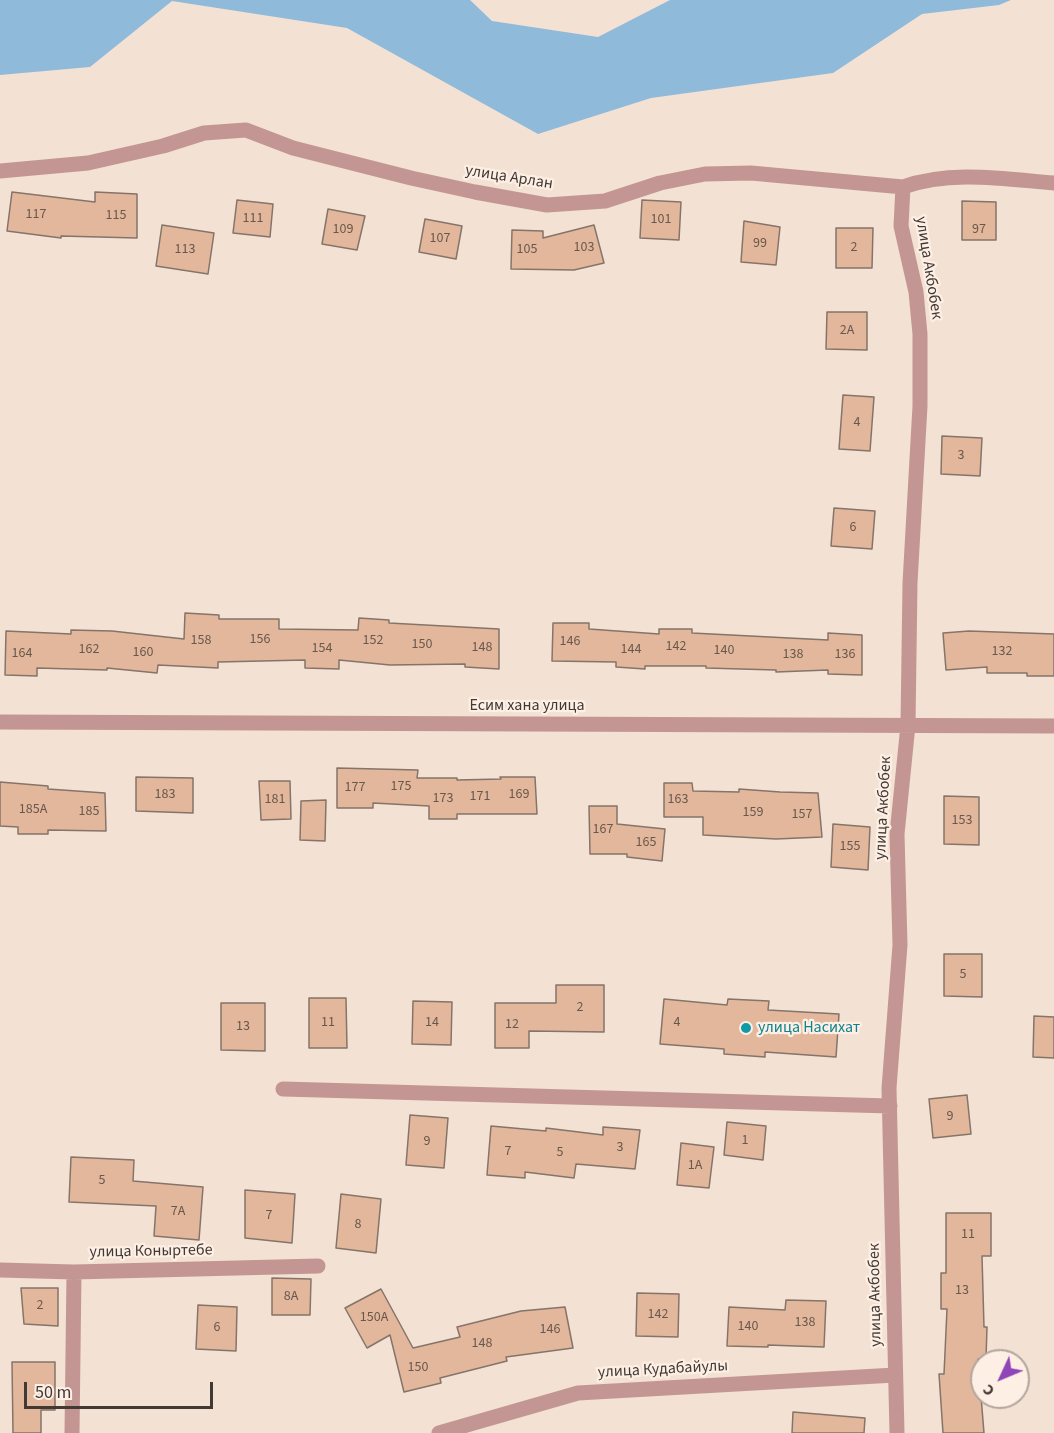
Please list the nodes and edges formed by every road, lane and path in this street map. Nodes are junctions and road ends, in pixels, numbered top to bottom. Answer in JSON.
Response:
{"nodes":[{"id":1,"x":0,"y":171,"type":"edge"},
{"id":2,"x":1054,"y":183,"type":"edge"},
{"id":3,"x":903,"y":187,"type":"junction"},
{"id":4,"x":0,"y":722,"type":"edge"},
{"id":5,"x":908,"y":725,"type":"junction"},
{"id":6,"x":1054,"y":726,"type":"edge"},
{"id":7,"x":283,"y":1089,"type":"dead end"},
{"id":8,"x":890,"y":1106,"type":"junction"},
{"id":9,"x":318,"y":1266,"type":"dead end"},
{"id":10,"x":0,"y":1270,"type":"edge"},
{"id":11,"x":74,"y":1272,"type":"junction"},
{"id":12,"x":895,"y":1375,"type":"junction"},
{"id":13,"x":72,"y":1433,"type":"edge"},
{"id":14,"x":439,"y":1433,"type":"edge"},
{"id":15,"x":897,"y":1433,"type":"edge"}],
"edges":[{"from":1,"to":3,"type":"street","name":"улица Арлан"},
{"from":2,"to":3,"type":"street","name":"улица Арлан"},
{"from":3,"to":5,"type":"street","name":"улица Акбобек"},
{"from":4,"to":5,"type":"street","name":"Есим хана улица"},
{"from":5,"to":6,"type":"street","name":"Есим хана улица"},
{"from":5,"to":8,"type":"street","name":"улица Акбобек"},
{"from":7,"to":8,"type":"street"},
{"from":8,"to":12,"type":"street","name":"улица Акбобек"},
{"from":9,"to":11,"type":"street","name":"улица Коныртебе"},
{"from":10,"to":11,"type":"street"},
{"from":11,"to":13,"type":"street","name":"улица Коныртебе"},
{"from":12,"to":14,"type":"street","name":"улица Кудабайулы"},
{"from":12,"to":15,"type":"street","name":"улица Акбобек"}]}
